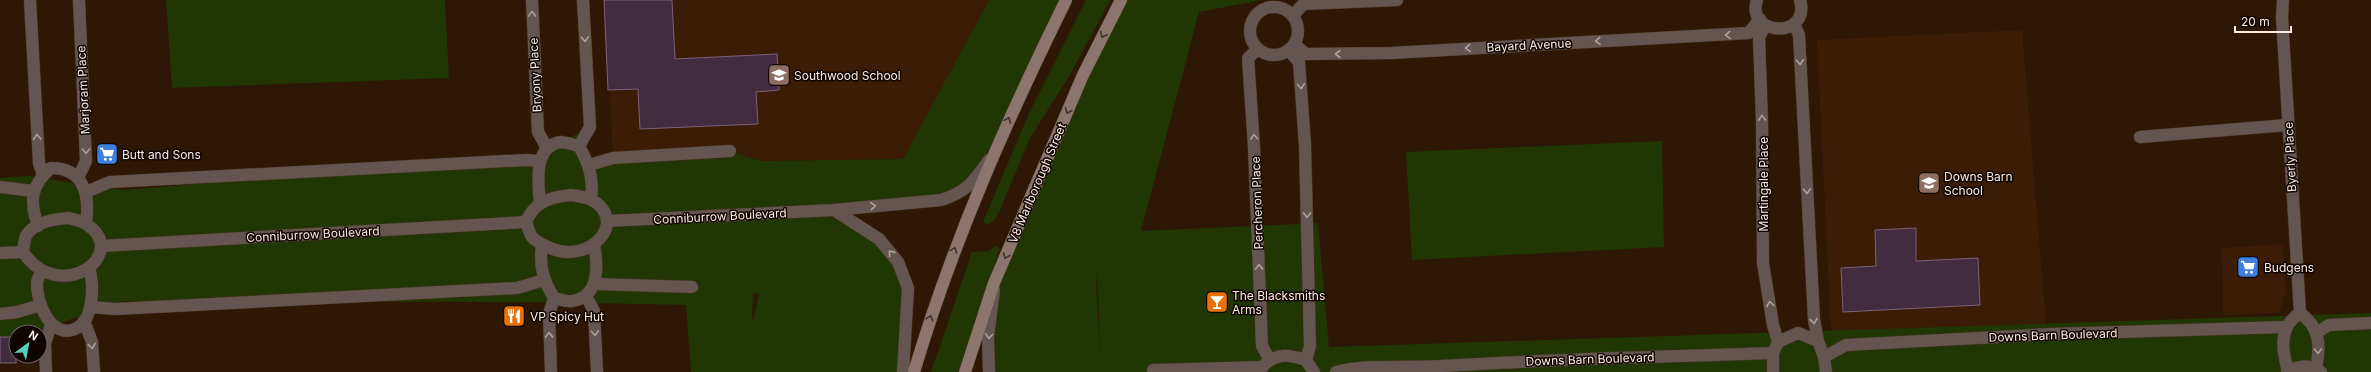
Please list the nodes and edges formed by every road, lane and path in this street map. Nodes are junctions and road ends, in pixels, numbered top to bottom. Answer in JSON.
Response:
{"nodes":[{"id":1,"x":30,"y":0,"type":"edge"},
{"id":2,"x":79,"y":0,"type":"edge"},
{"id":3,"x":532,"y":0,"type":"edge"},
{"id":4,"x":583,"y":0,"type":"edge"},
{"id":5,"x":1066,"y":0,"type":"edge"},
{"id":6,"x":1121,"y":0,"type":"edge"},
{"id":7,"x":1397,"y":0,"type":"edge"},
{"id":8,"x":1757,"y":0,"type":"edge"},
{"id":9,"x":1800,"y":0,"type":"edge"},
{"id":10,"x":2283,"y":0,"type":"edge"},
{"id":11,"x":1293,"y":16,"type":"junction"},
{"id":12,"x":1762,"y":22,"type":"junction"},
{"id":13,"x":1794,"y":24,"type":"junction"},
{"id":14,"x":1292,"y":48,"type":"junction"},
{"id":15,"x":1258,"y":49,"type":"junction"},
{"id":16,"x":2288,"y":125,"type":"junction"},
{"id":17,"x":2140,"y":136,"type":"dead end"},
{"id":18,"x":579,"y":146,"type":"junction"},
{"id":19,"x":547,"y":148,"type":"junction"},
{"id":20,"x":730,"y":151,"type":"dead end"},
{"id":21,"x":992,"y":155,"type":"junction"},
{"id":22,"x":539,"y":161,"type":"junction"},
{"id":23,"x":589,"y":165,"type":"junction"},
{"id":24,"x":43,"y":175,"type":"junction"},
{"id":25,"x":78,"y":178,"type":"junction"},
{"id":26,"x":0,"y":187,"type":"edge"},
{"id":27,"x":33,"y":191,"type":"junction"},
{"id":28,"x":86,"y":192,"type":"junction"},
{"id":29,"x":591,"y":200,"type":"junction"},
{"id":30,"x":540,"y":203,"type":"junction"},
{"id":31,"x":834,"y":210,"type":"junction"},
{"id":32,"x":607,"y":221,"type":"junction"},
{"id":33,"x":526,"y":222,"type":"junction"},
{"id":34,"x":86,"y":223,"type":"junction"},
{"id":35,"x":38,"y":226,"type":"junction"},
{"id":36,"x":542,"y":245,"type":"junction"},
{"id":37,"x":594,"y":245,"type":"junction"},
{"id":38,"x":101,"y":246,"type":"junction"},
{"id":39,"x":23,"y":252,"type":"junction"},
{"id":40,"x":0,"y":253,"type":"edge"},
{"id":41,"x":89,"y":267,"type":"junction"},
{"id":42,"x":41,"y":270,"type":"junction"},
{"id":43,"x":544,"y":280,"type":"junction"},
{"id":44,"x":595,"y":284,"type":"junction"},
{"id":45,"x":692,"y":287,"type":"dead end"},
{"id":46,"x":586,"y":296,"type":"junction"},
{"id":47,"x":554,"y":298,"type":"junction"},
{"id":48,"x":991,"y":300,"type":"junction"},
{"id":49,"x":41,"y":305,"type":"junction"},
{"id":50,"x":91,"y":307,"type":"junction"},
{"id":51,"x":2300,"y":313,"type":"junction"},
{"id":52,"x":0,"y":314,"type":"edge"},
{"id":53,"x":84,"y":321,"type":"junction"},
{"id":54,"x":2371,"y":323,"type":"edge"},
{"id":55,"x":52,"y":325,"type":"junction"},
{"id":56,"x":2285,"y":327,"type":"junction"},
{"id":57,"x":2316,"y":332,"type":"junction"},
{"id":58,"x":1818,"y":341,"type":"junction"},
{"id":59,"x":1778,"y":342,"type":"junction"},
{"id":60,"x":1773,"y":354,"type":"junction"},
{"id":61,"x":1824,"y":358,"type":"junction"},
{"id":62,"x":1306,"y":360,"type":"junction"},
{"id":63,"x":1265,"y":366,"type":"edge"},
{"id":64,"x":966,"y":368,"type":"edge"},
{"id":65,"x":1152,"y":370,"type":"dead end"},
{"id":66,"x":2318,"y":370,"type":"edge"},
{"id":67,"x":46,"y":372,"type":"edge"},
{"id":68,"x":94,"y":372,"type":"edge"},
{"id":69,"x":551,"y":372,"type":"edge"},
{"id":70,"x":597,"y":372,"type":"edge"},
{"id":71,"x":903,"y":372,"type":"edge"},
{"id":72,"x":914,"y":372,"type":"edge"},
{"id":73,"x":990,"y":372,"type":"edge"},
{"id":74,"x":1314,"y":372,"type":"edge"},
{"id":75,"x":1336,"y":372,"type":"edge"},
{"id":76,"x":1772,"y":372,"type":"edge"},
{"id":77,"x":1826,"y":372,"type":"edge"},
{"id":78,"x":2288,"y":372,"type":"edge"}],
"edges":[{"from":24,"to":1,"type":"street","one_way":true},
{"from":2,"to":25,"type":"street","name":"Marjoram Place","one_way":true},
{"from":19,"to":3,"type":"street","name":"Bryony Place","one_way":true},
{"from":4,"to":18,"type":"street","one_way":true},
{"from":21,"to":5,"type":"main road","one_way":true},
{"from":6,"to":48,"type":"main road","name":"V8 Marlborough Street","one_way":true},
{"from":7,"to":11,"type":"street"},
{"from":8,"to":12,"type":"street"},
{"from":9,"to":13,"type":"street"},
{"from":10,"to":16,"type":"street","name":"Byerly Place"},
{"from":11,"to":14,"type":"street"},
{"from":11,"to":15,"type":"street"},
{"from":12,"to":13,"type":"street"},
{"from":12,"to":14,"type":"street","name":"Bayard Avenue","one_way":true},
{"from":59,"to":12,"type":"street","name":"Martingale Place","one_way":true},
{"from":13,"to":58,"type":"street","one_way":true},
{"from":14,"to":15,"type":"street"},
{"from":14,"to":62,"type":"street","one_way":true},
{"from":63,"to":15,"type":"street","name":"Percheron Place","one_way":true},
{"from":16,"to":17,"type":"street"},
{"from":16,"to":51,"type":"street","name":"Byerly Place"},
{"from":18,"to":19,"type":"street"},
{"from":18,"to":23,"type":"street"},
{"from":19,"to":22,"type":"street"},
{"from":20,"to":23,"type":"street"},
{"from":31,"to":21,"type":"street","name":"Conniburrow Boulevard","one_way":true},
{"from":72,"to":21,"type":"main road","one_way":true},
{"from":22,"to":28,"type":"street"},
{"from":22,"to":30,"type":"street"},
{"from":23,"to":29,"type":"street"},
{"from":24,"to":25,"type":"street"},
{"from":24,"to":27,"type":"street"},
{"from":25,"to":28,"type":"street"},
{"from":26,"to":27,"type":"street"},
{"from":27,"to":35,"type":"street"},
{"from":28,"to":34,"type":"street"},
{"from":29,"to":30,"type":"street"},
{"from":29,"to":32,"type":"street"},
{"from":30,"to":33,"type":"street"},
{"from":31,"to":32,"type":"street","name":"Conniburrow Boulevard"},
{"from":71,"to":31,"type":"street","one_way":true},
{"from":32,"to":37,"type":"street"},
{"from":33,"to":36,"type":"street"},
{"from":33,"to":38,"type":"street","name":"Conniburrow Boulevard"},
{"from":34,"to":35,"type":"street"},
{"from":34,"to":38,"type":"street"},
{"from":35,"to":39,"type":"street"},
{"from":36,"to":37,"type":"street"},
{"from":36,"to":43,"type":"street"},
{"from":37,"to":44,"type":"street"},
{"from":38,"to":41,"type":"street"},
{"from":39,"to":40,"type":"street"},
{"from":39,"to":42,"type":"street"},
{"from":41,"to":42,"type":"street"},
{"from":41,"to":50,"type":"street"},
{"from":42,"to":49,"type":"street"},
{"from":43,"to":47,"type":"street"},
{"from":43,"to":50,"type":"street"},
{"from":44,"to":45,"type":"street"},
{"from":44,"to":46,"type":"street"},
{"from":46,"to":47,"type":"street"},
{"from":46,"to":70,"type":"street","one_way":true},
{"from":69,"to":47,"type":"street","one_way":true},
{"from":48,"to":64,"type":"main road","name":"V8 Marlborough Street"},
{"from":48,"to":73,"type":"street","one_way":true},
{"from":49,"to":52,"type":"street"},
{"from":49,"to":55,"type":"street"},
{"from":50,"to":53,"type":"street"},
{"from":51,"to":56,"type":"street"},
{"from":51,"to":57,"type":"street"},
{"from":53,"to":55,"type":"street"},
{"from":53,"to":68,"type":"street","one_way":true},
{"from":54,"to":57,"type":"street"},
{"from":55,"to":67,"type":"street"},
{"from":56,"to":61,"type":"street","name":"Downs Barn Boulevard"},
{"from":56,"to":78,"type":"street"},
{"from":57,"to":66,"type":"street","one_way":true},
{"from":58,"to":59,"type":"street"},
{"from":58,"to":61,"type":"street"},
{"from":59,"to":60,"type":"street"},
{"from":60,"to":75,"type":"street","name":"Downs Barn Boulevard"},
{"from":60,"to":76,"type":"street"},
{"from":61,"to":77,"type":"street"},
{"from":62,"to":63,"type":"street"},
{"from":62,"to":74,"type":"street"},
{"from":63,"to":65,"type":"street"},
{"from":66,"to":78,"type":"street"}]}
